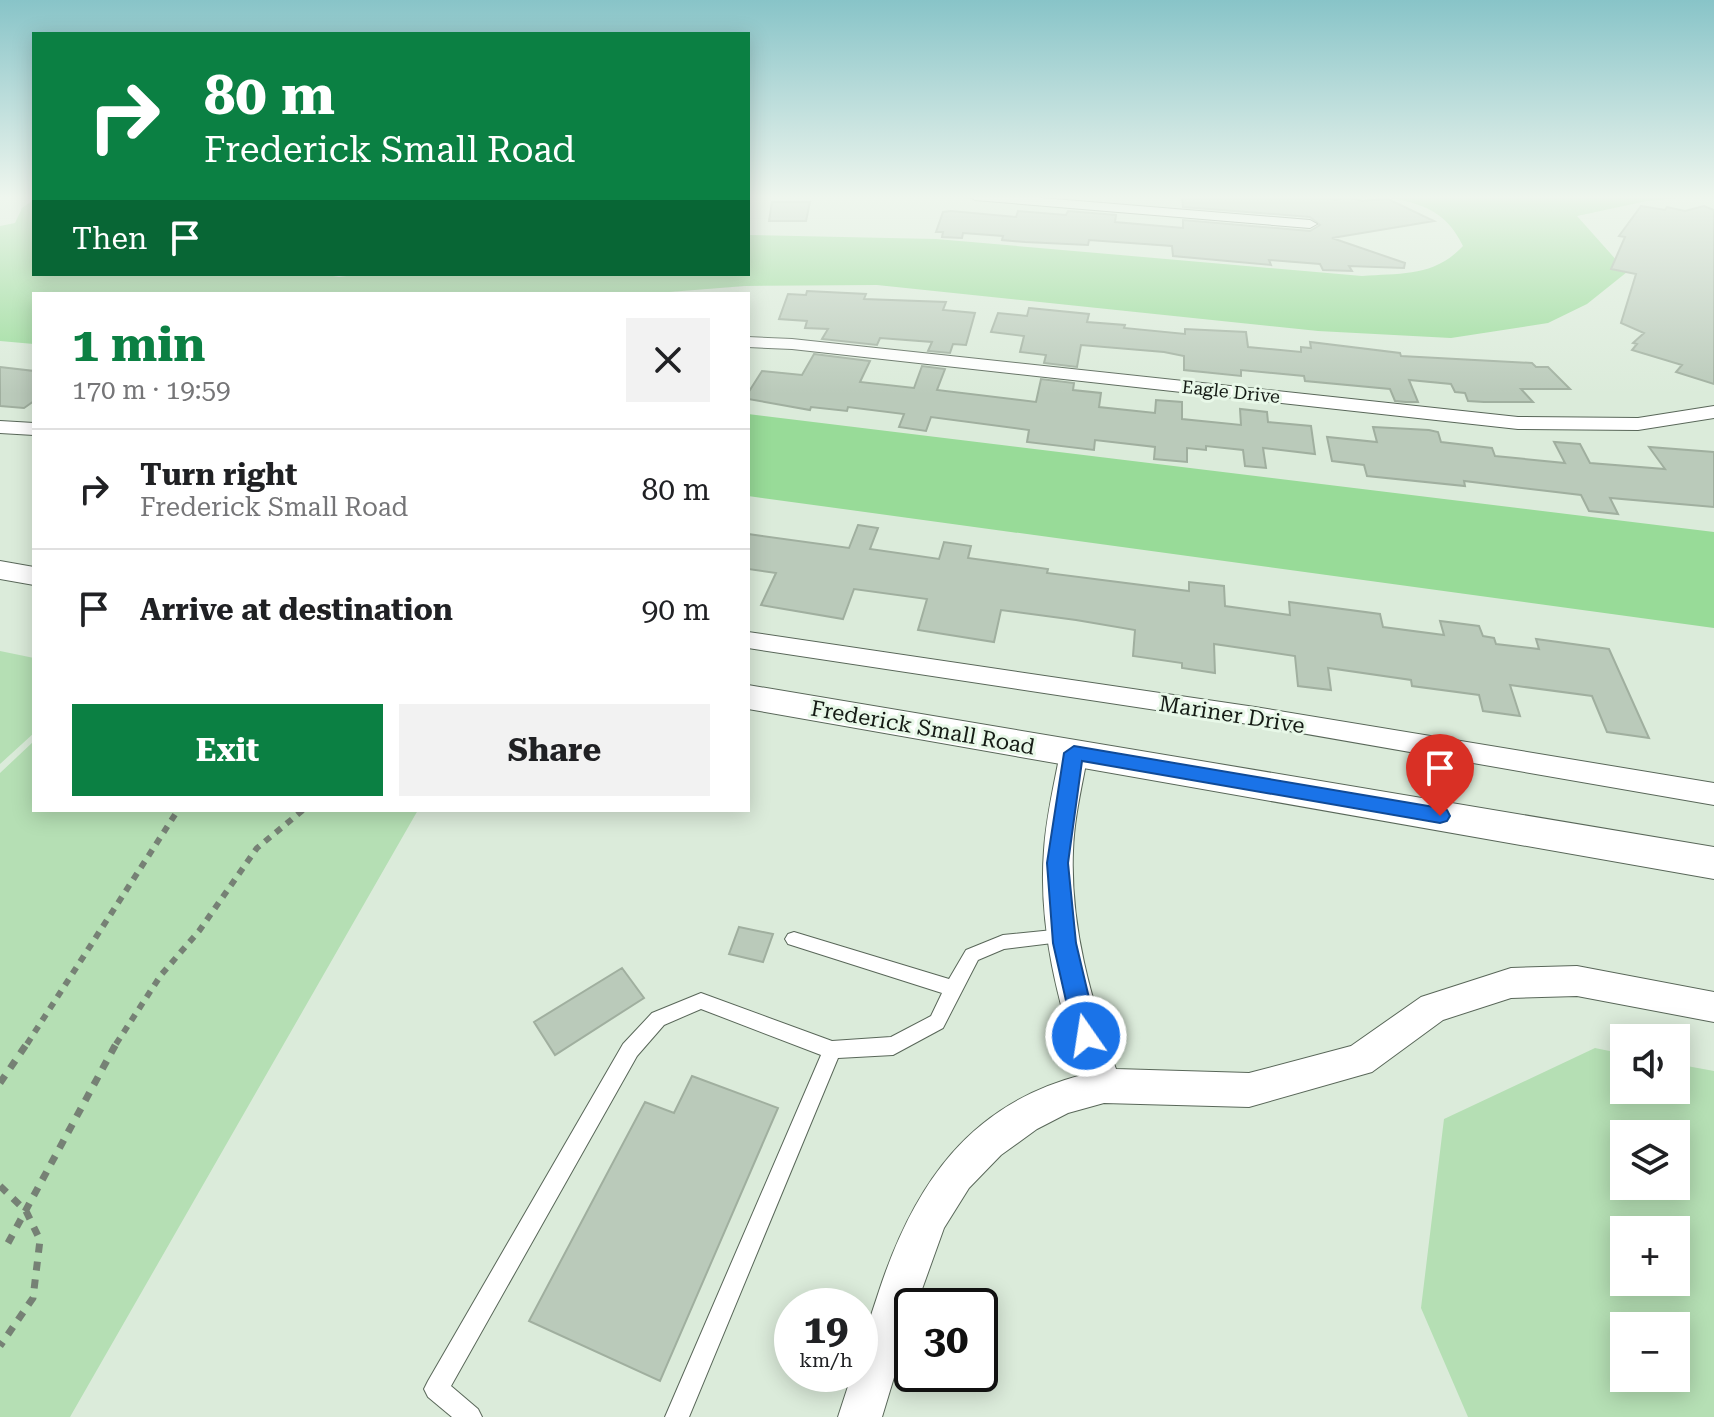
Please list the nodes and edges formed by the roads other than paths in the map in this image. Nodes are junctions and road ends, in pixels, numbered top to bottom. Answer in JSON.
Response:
{"nodes":[{"id":1,"x":750,"y":342,"type":"edge"},
{"id":2,"x":1714,"y":412,"type":"edge"},
{"id":3,"x":0,"y":427,"type":"edge"},
{"id":4,"x":32,"y":429,"type":"edge"},
{"id":5,"x":0,"y":570,"type":"edge"},
{"id":6,"x":32,"y":576,"type":"edge"},
{"id":7,"x":750,"y":640,"type":"edge"},
{"id":8,"x":750,"y":697,"type":"edge"},
{"id":9,"x":1074,"y":753,"type":"junction"},
{"id":10,"x":1714,"y":794,"type":"edge"},
{"id":11,"x":1714,"y":863,"type":"edge"},
{"id":12,"x":1064,"y":936,"type":"junction"},
{"id":13,"x":794,"y":939,"type":"dead end"},
{"id":14,"x":953,"y":988,"type":"junction"},
{"id":15,"x":1714,"y":1007,"type":"edge"},
{"id":16,"x":832,"y":1050,"type":"junction"},
{"id":17,"x":1104,"y":1086,"type":"junction"},
{"id":18,"x":470,"y":1417,"type":"edge"},
{"id":19,"x":677,"y":1417,"type":"edge"},
{"id":20,"x":860,"y":1417,"type":"edge"}],
"edges":[{"from":1,"to":2,"type":"street","name":"Eagle Drive"},
{"from":3,"to":4,"type":"street"},
{"from":5,"to":6,"type":"street"},
{"from":7,"to":10,"type":"street","name":"Mariner Drive"},
{"from":8,"to":9,"type":"street","name":"Frederick Small Road"},
{"from":9,"to":11,"type":"street","name":"Frederick Small Road"},
{"from":9,"to":12,"type":"street"},
{"from":12,"to":14,"type":"lane"},
{"from":12,"to":17,"type":"street"},
{"from":13,"to":14,"type":"lane"},
{"from":14,"to":16,"type":"lane"},
{"from":15,"to":17,"type":"street"},
{"from":16,"to":18,"type":"lane"},
{"from":16,"to":19,"type":"lane"},
{"from":17,"to":20,"type":"street"}]}
